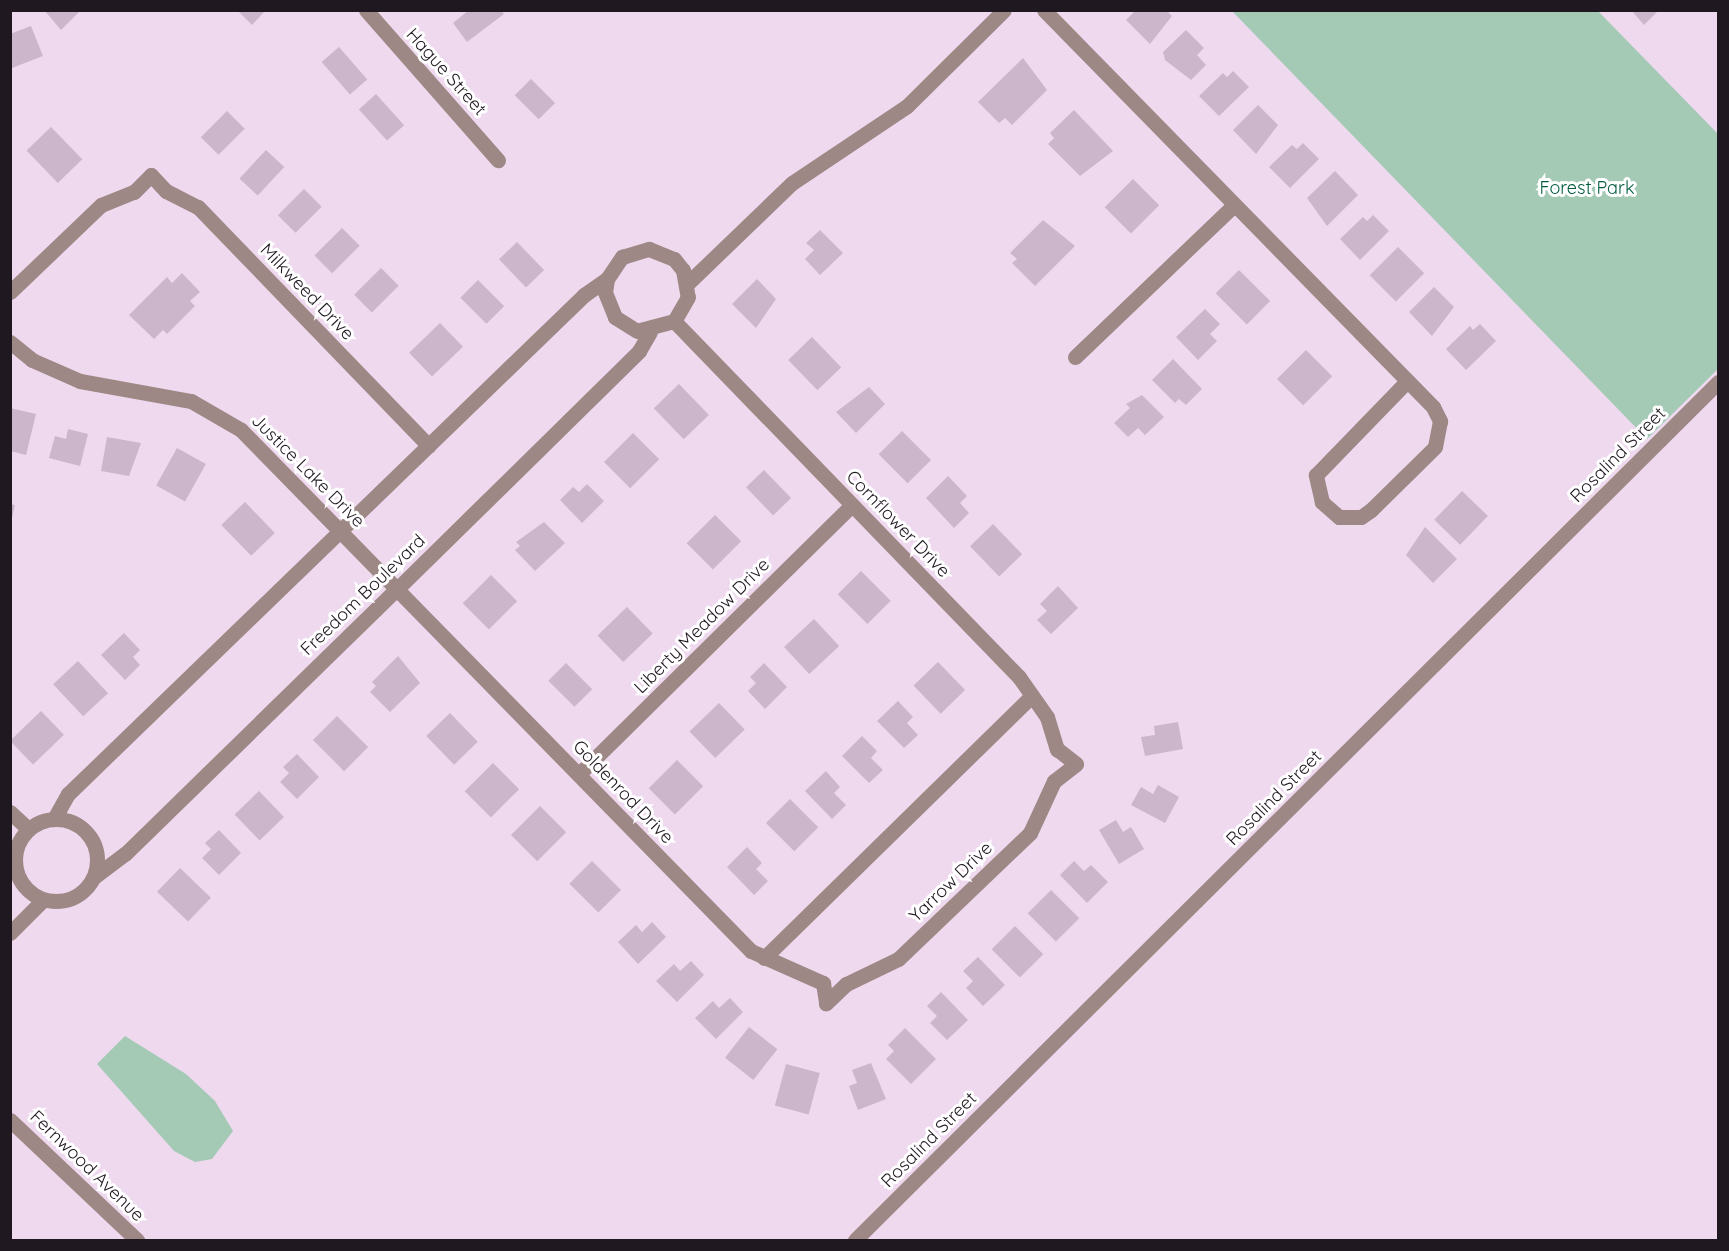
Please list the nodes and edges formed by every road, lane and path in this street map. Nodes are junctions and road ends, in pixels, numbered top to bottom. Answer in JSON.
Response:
{"nodes":[{"id":1,"x":366,"y":10,"type":"edge"},
{"id":2,"x":1004,"y":10,"type":"edge"},
{"id":3,"x":1044,"y":10,"type":"edge"},
{"id":4,"x":498,"y":160,"type":"dead end"},
{"id":5,"x":1234,"y":205,"type":"junction"},
{"id":6,"x":607,"y":279,"type":"junction"},
{"id":7,"x":688,"y":283,"type":"junction"},
{"id":8,"x":10,"y":292,"type":"edge"},
{"id":9,"x":674,"y":321,"type":"junction"},
{"id":10,"x":650,"y":332,"type":"junction"},
{"id":11,"x":10,"y":342,"type":"edge"},
{"id":12,"x":1075,"y":357,"type":"dead end"},
{"id":13,"x":1407,"y":381,"type":"junction"},
{"id":14,"x":1719,"y":382,"type":"edge"},
{"id":15,"x":429,"y":446,"type":"junction"},
{"id":16,"x":852,"y":505,"type":"junction"},
{"id":17,"x":340,"y":531,"type":"junction"},
{"id":18,"x":398,"y":588,"type":"junction"},
{"id":19,"x":1032,"y":696,"type":"junction"},
{"id":20,"x":1076,"y":764,"type":"joint"},
{"id":21,"x":579,"y":774,"type":"junction"},
{"id":22,"x":10,"y":812,"type":"edge"},
{"id":23,"x":54,"y":819,"type":"junction"},
{"id":24,"x":28,"y":830,"type":"junction"},
{"id":25,"x":94,"y":877,"type":"junction"},
{"id":26,"x":14,"y":883,"type":"edge"},
{"id":27,"x":43,"y":900,"type":"junction"},
{"id":28,"x":10,"y":933,"type":"edge"},
{"id":29,"x":764,"y":958,"type":"junction"},
{"id":30,"x":826,"y":1003,"type":"joint"},
{"id":31,"x":10,"y":1120,"type":"edge"},
{"id":32,"x":137,"y":1240,"type":"edge"},
{"id":33,"x":855,"y":1240,"type":"edge"}],
"edges":[{"from":1,"to":4,"type":"street","name":"Hague Street"},
{"from":2,"to":7,"type":"street"},
{"from":3,"to":5,"type":"street"},
{"from":5,"to":12,"type":"street"},
{"from":5,"to":13,"type":"street"},
{"from":6,"to":7,"type":"street"},
{"from":6,"to":10,"type":"street"},
{"from":6,"to":15,"type":"street"},
{"from":7,"to":9,"type":"street"},
{"from":8,"to":15,"type":"street","name":"Milkweed Drive"},
{"from":9,"to":10,"type":"street"},
{"from":9,"to":16,"type":"street","name":"Cornflower Drive"},
{"from":10,"to":18,"type":"street","name":"Freedom Boulevard"},
{"from":11,"to":17,"type":"street","name":"Justice Lake Drive"},
{"from":13,"to":13,"type":"street"},
{"from":14,"to":33,"type":"street","name":"Rosalind Street"},
{"from":15,"to":17,"type":"street"},
{"from":16,"to":19,"type":"street","name":"Cornflower Drive"},
{"from":16,"to":21,"type":"street","name":"Liberty Meadow Drive"},
{"from":17,"to":18,"type":"street","name":"Justice Lake Drive"},
{"from":17,"to":23,"type":"street"},
{"from":18,"to":21,"type":"street","name":"Goldenrod Drive"},
{"from":18,"to":25,"type":"street","name":"Freedom Boulevard"},
{"from":19,"to":20,"type":"street","name":"Cornflower Drive"},
{"from":19,"to":29,"type":"street"},
{"from":20,"to":30,"type":"street","name":"Yarrow Drive"},
{"from":21,"to":29,"type":"street","name":"Goldenrod Drive"},
{"from":22,"to":24,"type":"street"},
{"from":23,"to":24,"type":"street"},
{"from":23,"to":25,"type":"street"},
{"from":24,"to":26,"type":"street"},
{"from":25,"to":27,"type":"street"},
{"from":26,"to":27,"type":"street"},
{"from":27,"to":28,"type":"street"},
{"from":29,"to":30,"type":"street","name":"Goldenrod Drive"},
{"from":31,"to":32,"type":"street","name":"Fernwood Avenue"}]}
